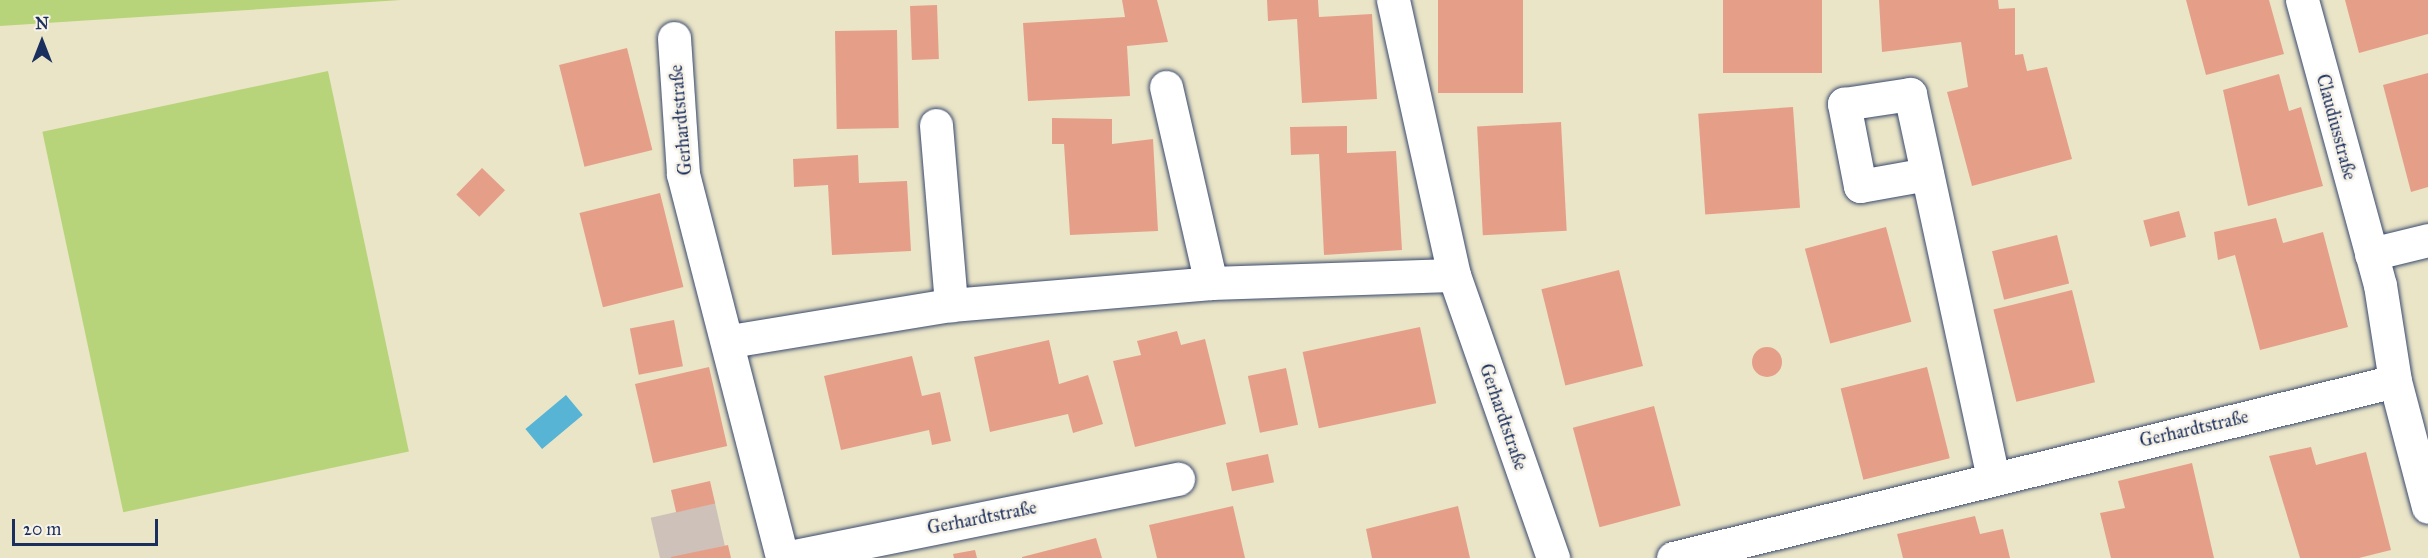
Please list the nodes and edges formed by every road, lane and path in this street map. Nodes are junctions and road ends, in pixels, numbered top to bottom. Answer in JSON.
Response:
{"nodes":[{"id":1,"x":1393,"y":0,"type":"edge"},
{"id":2,"x":2302,"y":0,"type":"edge"},
{"id":3,"x":674,"y":38,"type":"dead end"},
{"id":4,"x":1166,"y":87,"type":"dead end"},
{"id":5,"x":936,"y":125,"type":"dead end"},
{"id":6,"x":1927,"y":174,"type":"dead end"},
{"id":7,"x":2428,"y":240,"type":"edge"},
{"id":8,"x":2371,"y":254,"type":"junction"},
{"id":9,"x":1454,"y":275,"type":"junction"},
{"id":10,"x":1211,"y":283,"type":"junction"},
{"id":11,"x":951,"y":305,"type":"junction"},
{"id":12,"x":730,"y":341,"type":"junction"},
{"id":13,"x":2395,"y":381,"type":"junction"},
{"id":14,"x":1993,"y":477,"type":"junction"},
{"id":15,"x":1178,"y":478,"type":"dead end"},
{"id":16,"x":2428,"y":507,"type":"edge"},
{"id":17,"x":784,"y":558,"type":"edge"},
{"id":18,"x":1553,"y":558,"type":"edge"},
{"id":19,"x":1673,"y":558,"type":"edge"}],
"edges":[{"from":1,"to":9,"type":"street","name":"Gerhardtstraße"},
{"from":2,"to":8,"type":"street","name":"Claudiusstraße"},
{"from":3,"to":12,"type":"street","name":"Gerhardtstraße"},
{"from":4,"to":10,"type":"street"},
{"from":5,"to":11,"type":"street"},
{"from":6,"to":14,"type":"street"},
{"from":7,"to":8,"type":"street"},
{"from":8,"to":13,"type":"street","name":"Claudiusstraße"},
{"from":9,"to":10,"type":"street"},
{"from":9,"to":18,"type":"street","name":"Gerhardtstraße"},
{"from":10,"to":11,"type":"street"},
{"from":11,"to":12,"type":"street"},
{"from":12,"to":17,"type":"street","name":"Gerhardtstraße"},
{"from":13,"to":14,"type":"street","name":"Gerhardtstraße"},
{"from":13,"to":16,"type":"street","name":"Claudiusstraße"},
{"from":14,"to":19,"type":"street","name":"Gerhardtstraße"},
{"from":15,"to":17,"type":"street","name":"Gerhardtstraße"}]}
